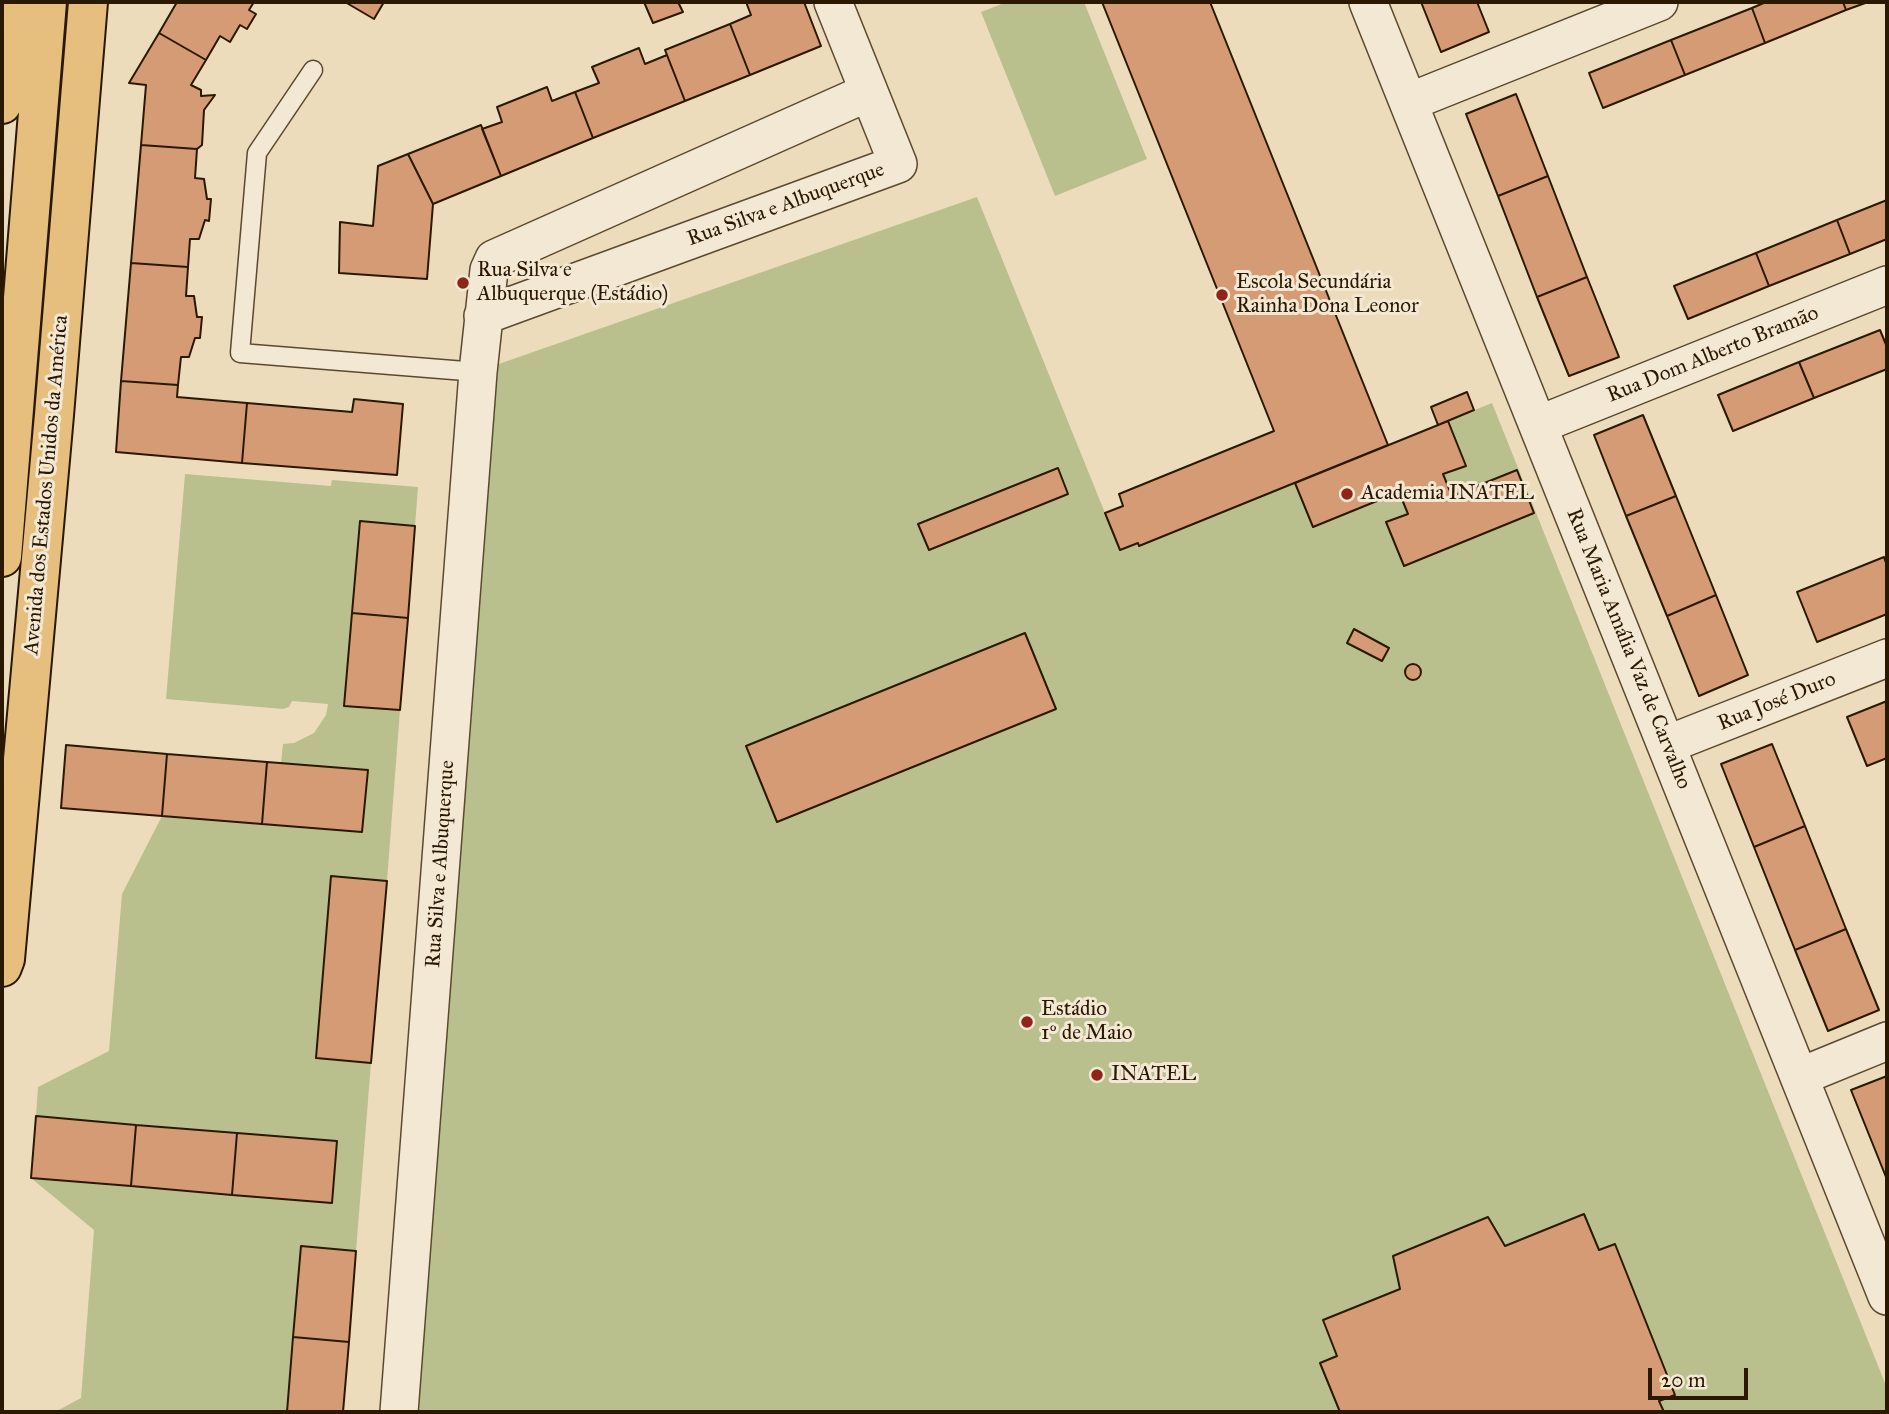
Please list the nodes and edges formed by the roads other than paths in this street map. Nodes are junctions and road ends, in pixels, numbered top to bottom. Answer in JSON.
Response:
{"nodes":[{"id":1,"x":10,"y":2,"type":"edge"},
{"id":2,"x":47,"y":2,"type":"edge"},
{"id":3,"x":88,"y":2,"type":"edge"},
{"id":4,"x":833,"y":2,"type":"edge"},
{"id":5,"x":1368,"y":2,"type":"edge"},
{"id":6,"x":1659,"y":2,"type":"edge"},
{"id":7,"x":313,"y":70,"type":"dead end"},
{"id":8,"x":869,"y":92,"type":"junction"},
{"id":9,"x":1409,"y":102,"type":"junction"},
{"id":10,"x":2,"y":104,"type":"edge"},
{"id":11,"x":1887,"y":285,"type":"edge"},
{"id":12,"x":483,"y":316,"type":"junction"},
{"id":13,"x":478,"y":372,"type":"junction"},
{"id":14,"x":1538,"y":425,"type":"junction"},
{"id":15,"x":2,"y":557,"type":"edge"},
{"id":16,"x":1887,"y":658,"type":"edge"},
{"id":17,"x":1667,"y":745,"type":"junction"},
{"id":18,"x":2,"y":967,"type":"edge"},
{"id":19,"x":1887,"y":1041,"type":"edge"},
{"id":20,"x":1799,"y":1077,"type":"junction"},
{"id":21,"x":1887,"y":1296,"type":"edge"},
{"id":22,"x":399,"y":1412,"type":"edge"}],
"edges":[{"from":1,"to":10,"type":"main road"},
{"from":2,"to":15,"type":"main road","name":"Avenida dos Estados Unidos da América"},
{"from":3,"to":18,"type":"main road","name":"Avenida dos Estados Unidos da América"},
{"from":4,"to":8,"type":"street","name":"Rua Silva e Albuquerque"},
{"from":5,"to":9,"type":"street","name":"Rua Maria Amália Vaz de Carvalho"},
{"from":6,"to":9,"type":"street"},
{"from":7,"to":13,"type":"lane"},
{"from":8,"to":12,"type":"street","name":"Rua Silva e Albuquerque"},
{"from":8,"to":12,"type":"street","name":"Rua Silva e Albuquerque"},
{"from":9,"to":14,"type":"street","name":"Rua Maria Amália Vaz de Carvalho"},
{"from":11,"to":14,"type":"street","name":"Rua Dom Alberto Bramão"},
{"from":12,"to":13,"type":"street","name":"Rua Silva e Albuquerque"},
{"from":13,"to":22,"type":"street","name":"Rua Silva e Albuquerque"},
{"from":14,"to":17,"type":"street","name":"Rua Maria Amália Vaz de Carvalho"},
{"from":16,"to":17,"type":"street","name":"Rua José Duro"},
{"from":17,"to":20,"type":"street","name":"Rua Maria Amália Vaz de Carvalho"},
{"from":19,"to":20,"type":"street"},
{"from":20,"to":21,"type":"street","name":"Rua Maria Amália Vaz de Carvalho"}]}
